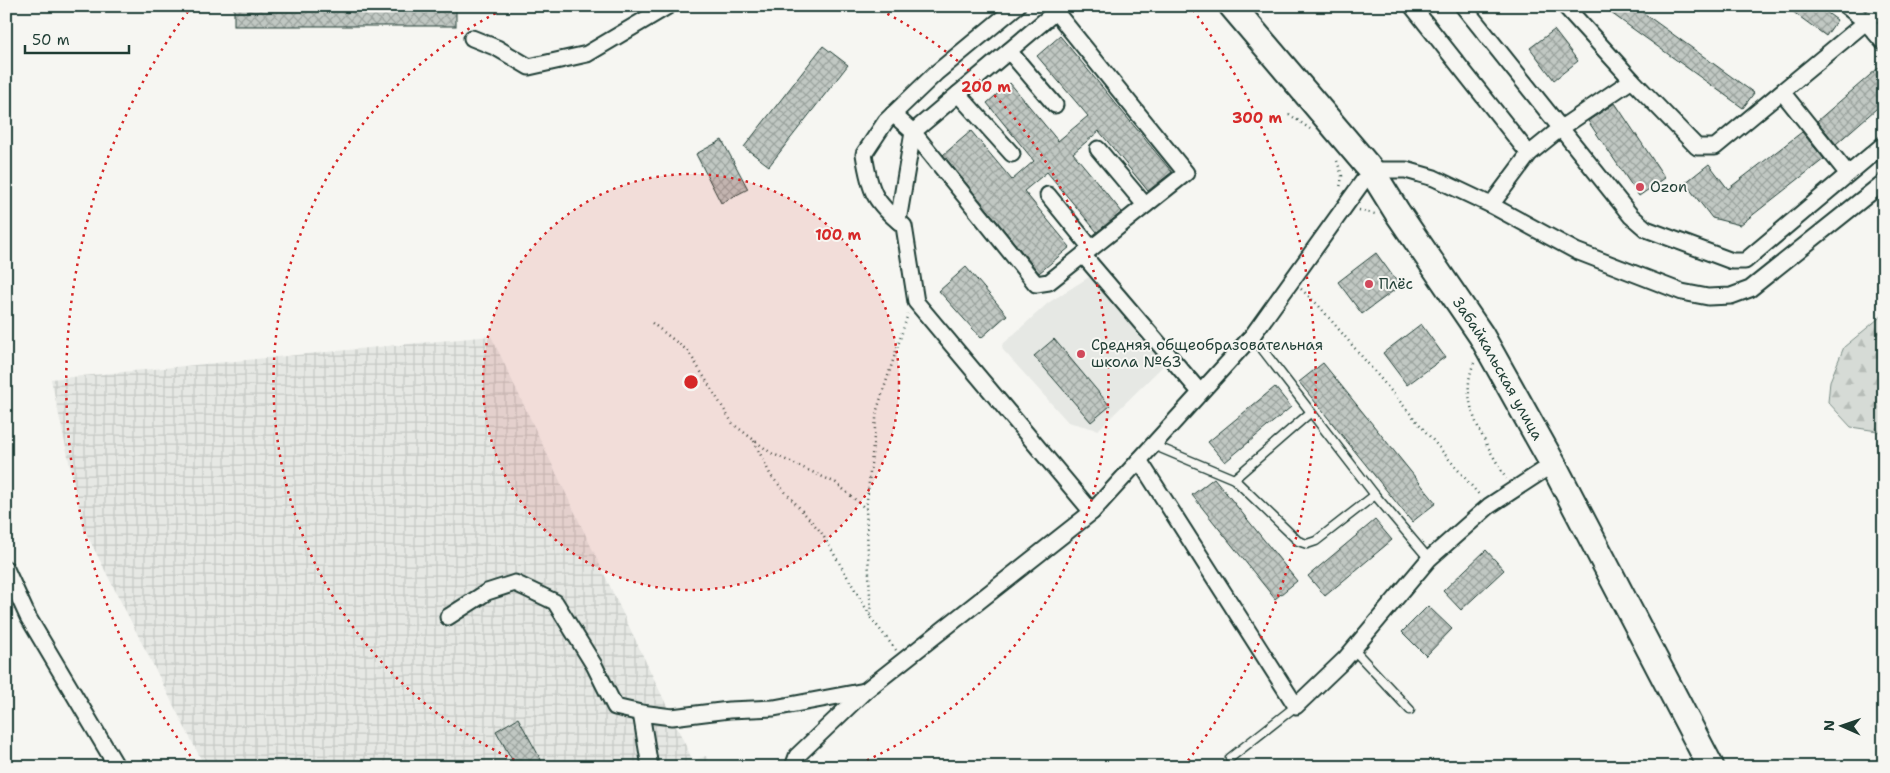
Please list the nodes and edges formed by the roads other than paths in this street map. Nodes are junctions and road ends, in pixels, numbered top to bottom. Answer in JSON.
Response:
{"nodes":[{"id":1,"x":668,"y":6,"type":"edge"},
{"id":2,"x":1016,"y":6,"type":"edge"},
{"id":3,"x":1232,"y":6,"type":"edge"},
{"id":4,"x":1412,"y":6,"type":"edge"},
{"id":5,"x":1463,"y":6,"type":"edge"},
{"id":6,"x":1846,"y":6,"type":"edge"},
{"id":7,"x":1569,"y":7,"type":"edge"},
{"id":8,"x":1884,"y":7,"type":"edge"},
{"id":9,"x":1053,"y":9,"type":"edge"},
{"id":10,"x":1866,"y":22,"type":"junction"},
{"id":11,"x":472,"y":38,"type":"dead end"},
{"id":12,"x":1884,"y":43,"type":"edge"},
{"id":13,"x":1009,"y":51,"type":"junction"},
{"id":14,"x":1632,"y":80,"type":"junction"},
{"id":15,"x":1782,"y":92,"type":"junction"},
{"id":16,"x":958,"y":94,"type":"junction"},
{"id":17,"x":1056,"y":104,"type":"dead end"},
{"id":18,"x":894,"y":114,"type":"junction"},
{"id":19,"x":1561,"y":128,"type":"junction"},
{"id":20,"x":913,"y":132,"type":"junction"},
{"id":21,"x":1884,"y":144,"type":"edge"},
{"id":22,"x":1098,"y":149,"type":"dead end"},
{"id":23,"x":1012,"y":154,"type":"dead end"},
{"id":24,"x":1529,"y":154,"type":"junction"},
{"id":25,"x":1371,"y":170,"type":"junction"},
{"id":26,"x":1848,"y":174,"type":"junction"},
{"id":27,"x":1884,"y":182,"type":"edge"},
{"id":28,"x":1048,"y":195,"type":"dead end"},
{"id":29,"x":1145,"y":205,"type":"junction"},
{"id":30,"x":1491,"y":205,"type":"junction"},
{"id":31,"x":898,"y":221,"type":"junction"},
{"id":32,"x":1087,"y":252,"type":"junction"},
{"id":33,"x":1252,"y":336,"type":"junction"},
{"id":34,"x":1200,"y":392,"type":"junction"},
{"id":35,"x":1311,"y":412,"type":"junction"},
{"id":36,"x":1153,"y":445,"type":"junction"},
{"id":37,"x":1139,"y":460,"type":"junction"},
{"id":38,"x":1553,"y":464,"type":"junction"},
{"id":39,"x":1234,"y":479,"type":"junction"},
{"id":40,"x":1375,"y":495,"type":"junction"},
{"id":41,"x":1092,"y":512,"type":"junction"},
{"id":42,"x":1429,"y":559,"type":"junction"},
{"id":43,"x":6,"y":569,"type":"edge"},
{"id":44,"x":448,"y":617,"type":"dead end"},
{"id":45,"x":1353,"y":649,"type":"junction"},
{"id":46,"x":865,"y":691,"type":"junction"},
{"id":47,"x":1296,"y":706,"type":"junction"},
{"id":48,"x":1410,"y":710,"type":"dead end"},
{"id":49,"x":641,"y":713,"type":"junction"},
{"id":50,"x":1230,"y":758,"type":"dead end"},
{"id":51,"x":117,"y":767,"type":"edge"},
{"id":52,"x":650,"y":767,"type":"edge"},
{"id":53,"x":794,"y":767,"type":"edge"},
{"id":54,"x":1711,"y":767,"type":"edge"}],
"edges":[{"from":1,"to":11,"type":"street"},
{"from":2,"to":18,"type":"street"},
{"from":3,"to":25,"type":"main road","name":"Забайкальская улица"},
{"from":4,"to":24,"type":"street"},
{"from":5,"to":19,"type":"street"},
{"from":6,"to":10,"type":"street"},
{"from":7,"to":14,"type":"street"},
{"from":8,"to":10,"type":"street"},
{"from":9,"to":13,"type":"street"},
{"from":9,"to":29,"type":"street"},
{"from":10,"to":12,"type":"street"},
{"from":10,"to":15,"type":"street"},
{"from":13,"to":16,"type":"street"},
{"from":13,"to":17,"type":"street"},
{"from":14,"to":15,"type":"street"},
{"from":14,"to":19,"type":"street"},
{"from":15,"to":26,"type":"street"},
{"from":16,"to":20,"type":"street"},
{"from":16,"to":23,"type":"street"},
{"from":18,"to":20,"type":"street"},
{"from":18,"to":31,"type":"street"},
{"from":19,"to":24,"type":"street"},
{"from":19,"to":26,"type":"street"},
{"from":20,"to":31,"type":"street"},
{"from":20,"to":32,"type":"street"},
{"from":21,"to":26,"type":"street"},
{"from":22,"to":29,"type":"street"},
{"from":24,"to":30,"type":"street"},
{"from":25,"to":30,"type":"street"},
{"from":25,"to":33,"type":"street"},
{"from":25,"to":38,"type":"main road","name":"Забайкальская улица"},
{"from":27,"to":30,"type":"street"},
{"from":28,"to":32,"type":"street"},
{"from":29,"to":32,"type":"street"},
{"from":31,"to":41,"type":"street"},
{"from":32,"to":34,"type":"street"},
{"from":33,"to":34,"type":"street"},
{"from":33,"to":35,"type":"lane"},
{"from":34,"to":36,"type":"street"},
{"from":35,"to":39,"type":"lane"},
{"from":35,"to":40,"type":"lane"},
{"from":36,"to":37,"type":"street"},
{"from":36,"to":39,"type":"lane"},
{"from":37,"to":41,"type":"street"},
{"from":37,"to":47,"type":"street"},
{"from":38,"to":42,"type":"street"},
{"from":38,"to":54,"type":"main road","name":"Забайкальская улица"},
{"from":39,"to":40,"type":"lane"},
{"from":40,"to":42,"type":"lane"},
{"from":41,"to":46,"type":"street"},
{"from":42,"to":45,"type":"street"},
{"from":43,"to":51,"type":"street"},
{"from":44,"to":49,"type":"street"},
{"from":45,"to":47,"type":"street"},
{"from":45,"to":48,"type":"lane"},
{"from":46,"to":49,"type":"street"},
{"from":46,"to":53,"type":"street"},
{"from":47,"to":50,"type":"lane"},
{"from":49,"to":52,"type":"street"}]}
